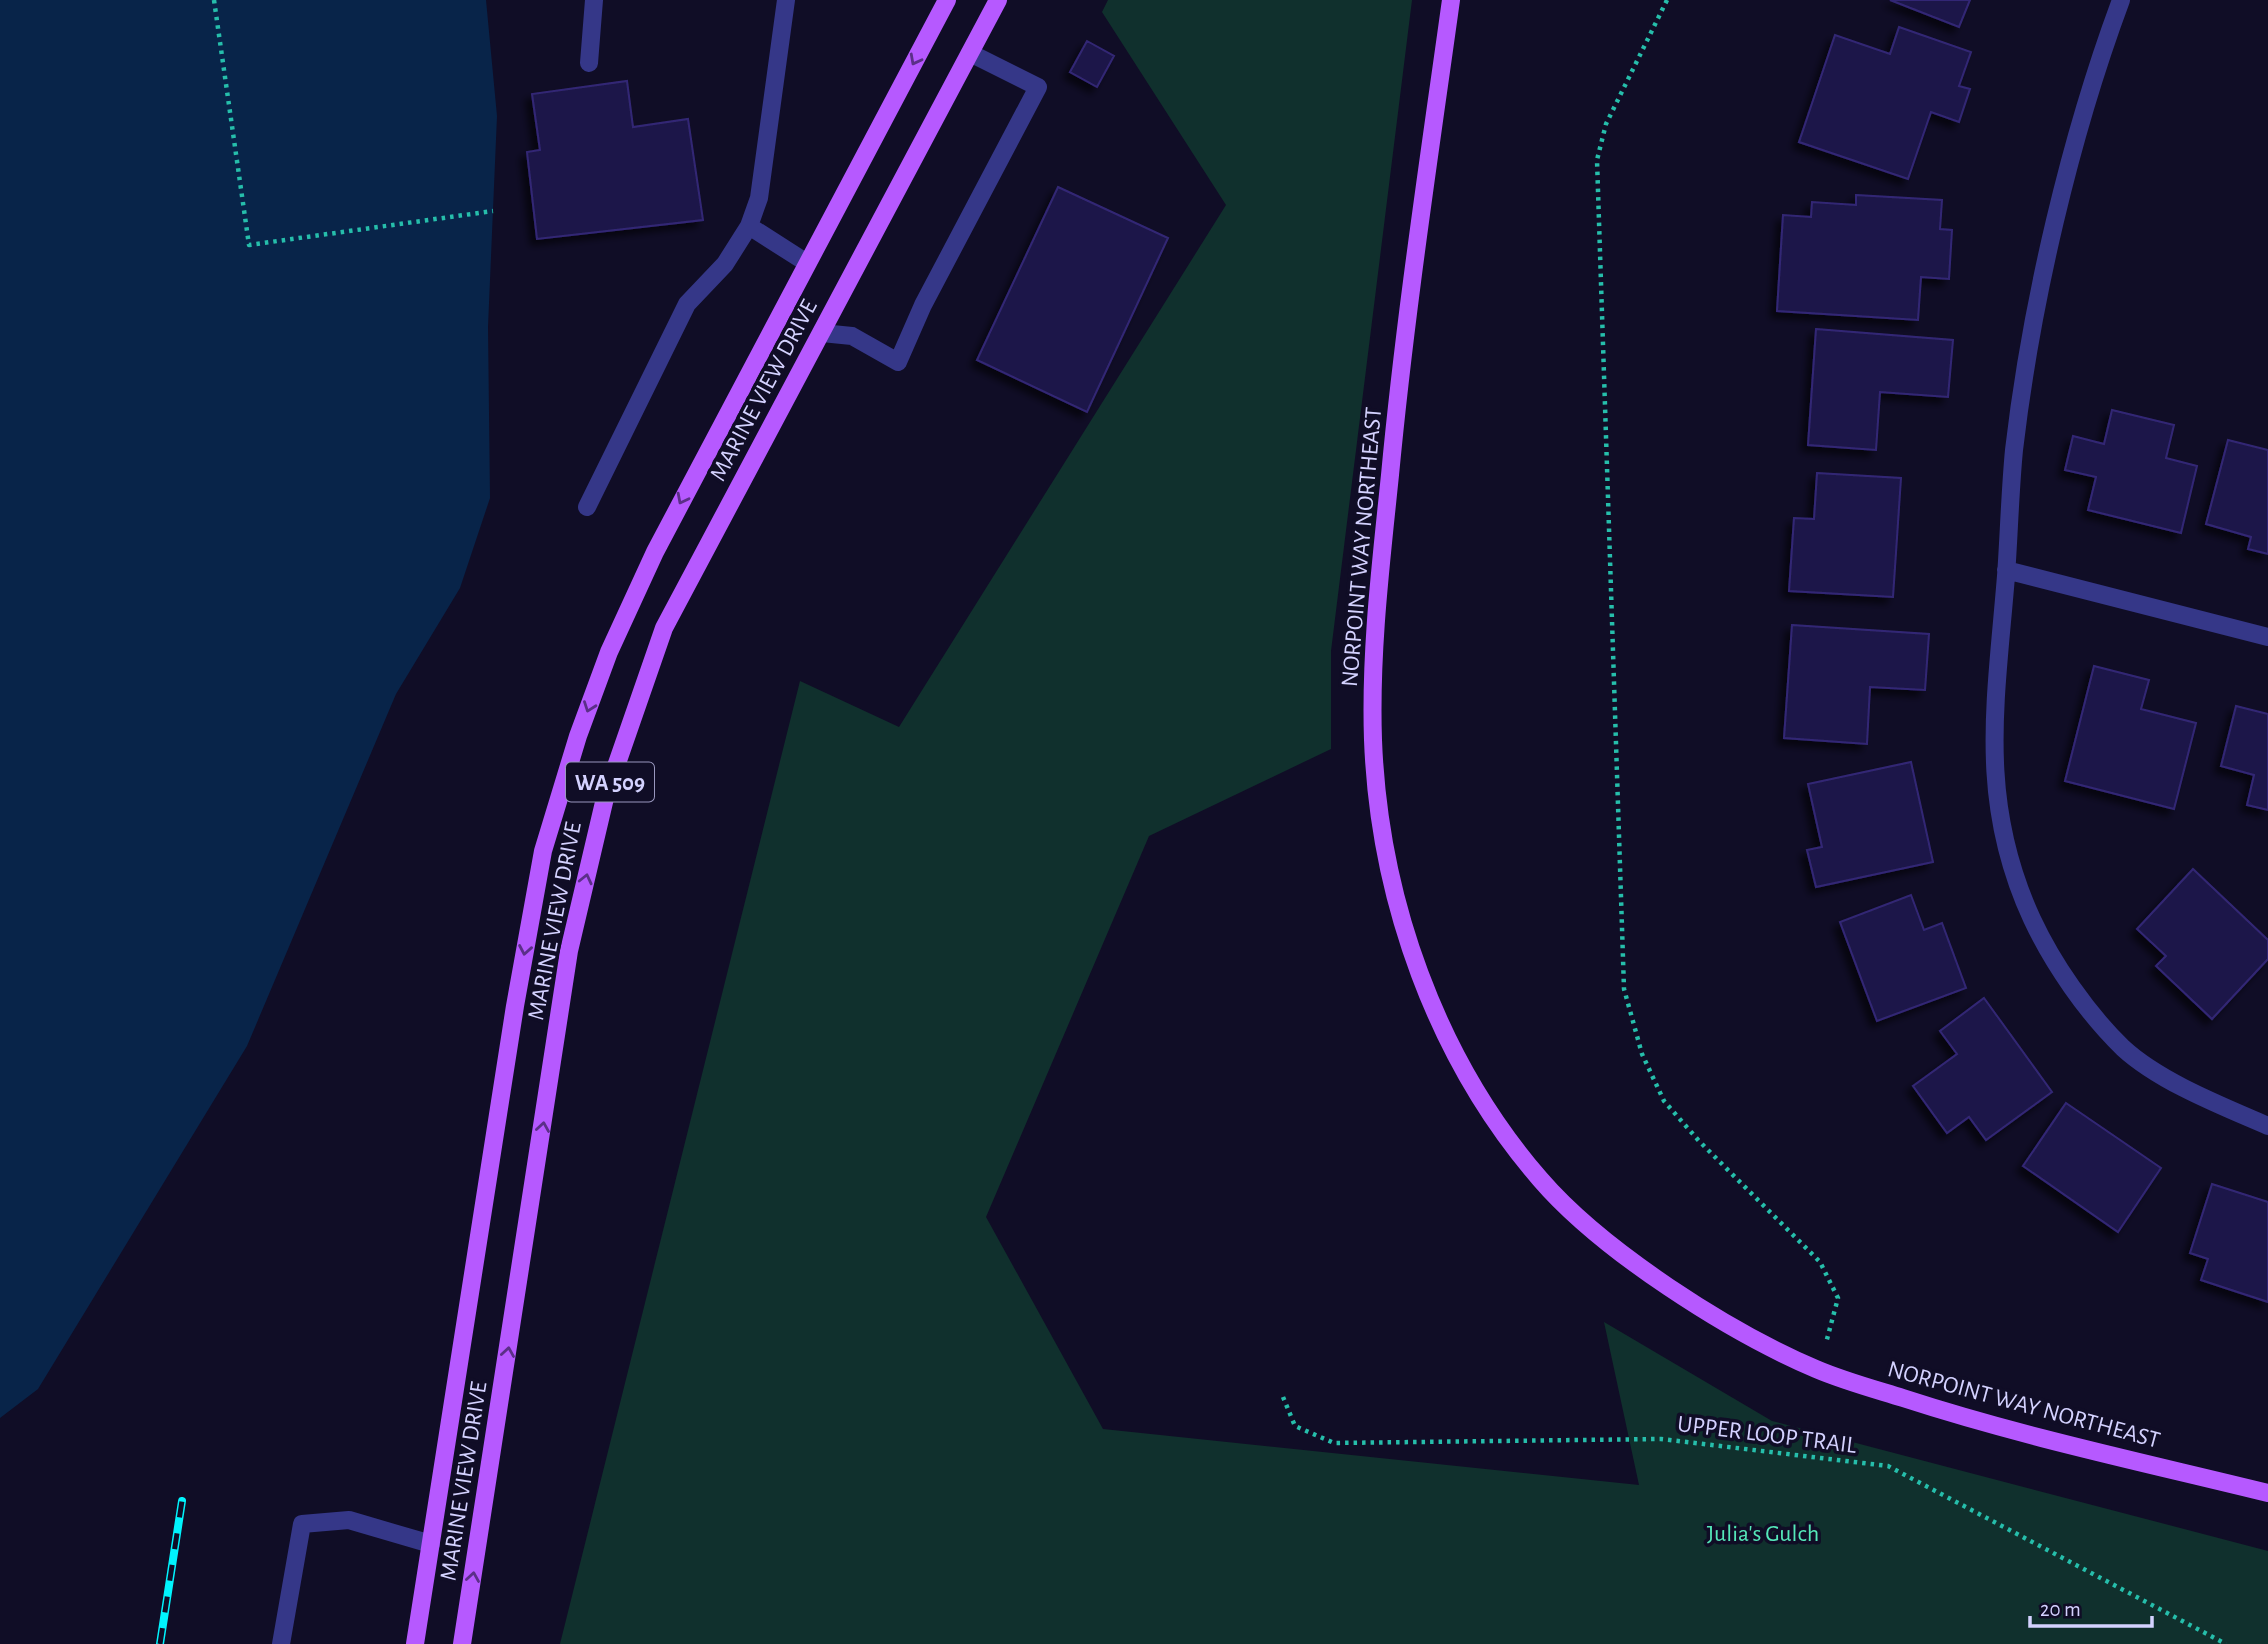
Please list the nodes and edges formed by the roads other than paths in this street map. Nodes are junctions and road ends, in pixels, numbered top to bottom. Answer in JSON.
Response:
{"nodes":[{"id":1,"x":594,"y":0,"type":"edge"},
{"id":2,"x":786,"y":0,"type":"edge"},
{"id":3,"x":947,"y":0,"type":"edge"},
{"id":4,"x":998,"y":0,"type":"edge"},
{"id":5,"x":1451,"y":0,"type":"edge"},
{"id":6,"x":2121,"y":0,"type":"edge"},
{"id":7,"x":970,"y":53,"type":"junction"},
{"id":8,"x":589,"y":63,"type":"dead end"},
{"id":9,"x":749,"y":226,"type":"junction"},
{"id":10,"x":807,"y":263,"type":"junction"},
{"id":11,"x":821,"y":333,"type":"junction"},
{"id":12,"x":587,"y":507,"type":"dead end"},
{"id":13,"x":2006,"y":569,"type":"junction"},
{"id":14,"x":2268,"y":637,"type":"edge"},
{"id":15,"x":2268,"y":1126,"type":"edge"},
{"id":16,"x":2268,"y":1493,"type":"edge"},
{"id":17,"x":431,"y":1545,"type":"junction"},
{"id":18,"x":281,"y":1644,"type":"edge"},
{"id":19,"x":415,"y":1644,"type":"edge"},
{"id":20,"x":463,"y":1644,"type":"edge"}],
"edges":[{"from":1,"to":8,"type":"street"},
{"from":2,"to":9,"type":"street"},
{"from":3,"to":10,"type":"main road","name":"MARINE VIEW DRIVE","number":"WA 509","one_way":true},
{"from":4,"to":7,"type":"main road","name":"MARINE VIEW DRIVE","number":"WA 509"},
{"from":5,"to":16,"type":"main road","name":"NORPOINT WAY NORTHEAST"},
{"from":6,"to":13,"type":"street"},
{"from":7,"to":11,"type":"main road","name":"MARINE VIEW DRIVE","number":"WA 509"},
{"from":7,"to":11,"type":"street"},
{"from":9,"to":10,"type":"street"},
{"from":9,"to":12,"type":"street"},
{"from":10,"to":17,"type":"main road","name":"MARINE VIEW DRIVE","number":"WA 509","one_way":true},
{"from":20,"to":11,"type":"main road","name":"MARINE VIEW DRIVE","number":"WA 509","one_way":true},
{"from":13,"to":14,"type":"street"},
{"from":13,"to":15,"type":"street"},
{"from":17,"to":18,"type":"street"},
{"from":17,"to":19,"type":"main road","name":"MARINE VIEW DRIVE","number":"WA 509"}]}
